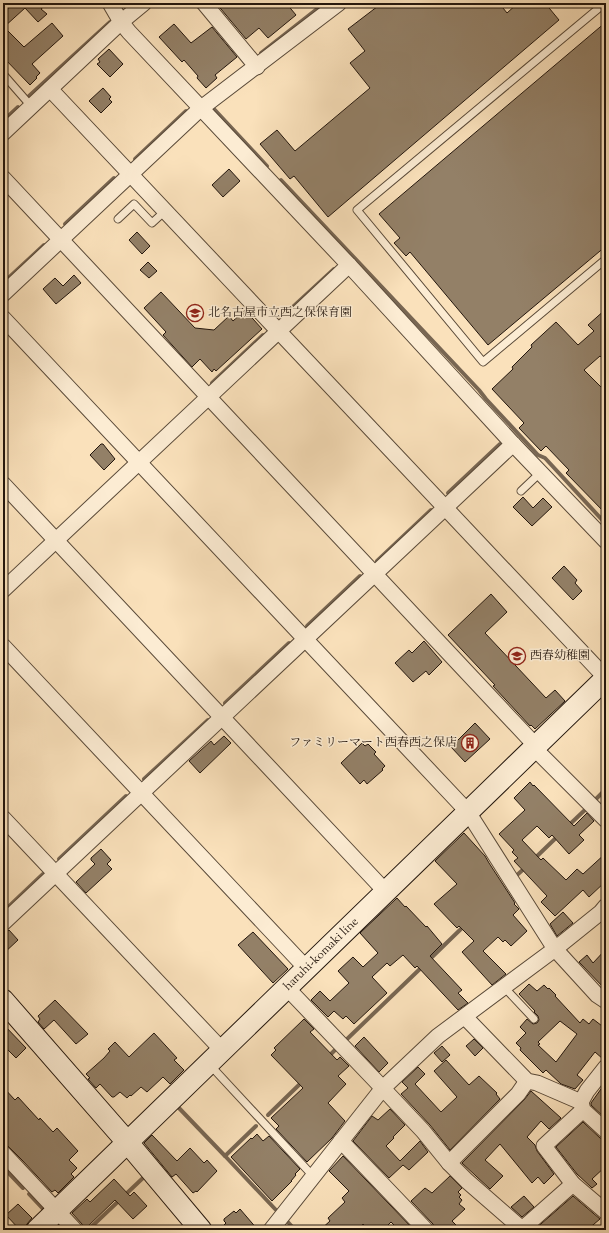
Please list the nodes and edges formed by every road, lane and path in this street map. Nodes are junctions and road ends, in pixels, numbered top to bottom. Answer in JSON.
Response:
{"nodes":[{"id":1,"x":110,"y":3,"type":"edge"},
{"id":2,"x":144,"y":3,"type":"edge"},
{"id":3,"x":204,"y":3,"type":"edge"},
{"id":4,"x":605,"y":3,"type":"edge"},
{"id":5,"x":337,"y":4,"type":"edge"},
{"id":6,"x":121,"y":22,"type":"junction"},
{"id":7,"x":257,"y":67,"type":"junction"},
{"id":8,"x":3,"y":74,"type":"edge"},
{"id":9,"x":50,"y":89,"type":"junction"},
{"id":10,"x":31,"y":106,"type":"junction"},
{"id":11,"x":200,"y":109,"type":"junction"},
{"id":12,"x":3,"y":133,"type":"edge"},
{"id":13,"x":130,"y":174,"type":"junction"},
{"id":14,"x":3,"y":178,"type":"edge"},
{"id":15,"x":165,"y":211,"type":"junction"},
{"id":16,"x":118,"y":219,"type":"dead end"},
{"id":17,"x":61,"y":240,"type":"junction"},
{"id":18,"x":606,"y":259,"type":"edge"},
{"id":19,"x":349,"y":265,"type":"junction"},
{"id":20,"x":3,"y":294,"type":"edge"},
{"id":21,"x":3,"y":318,"type":"edge"},
{"id":22,"x":278,"y":332,"type":"junction"},
{"id":23,"x":208,"y":397,"type":"junction"},
{"id":24,"x":513,"y":444,"type":"junction"},
{"id":25,"x":138,"y":463,"type":"junction"},
{"id":26,"x":540,"y":472,"type":"junction"},
{"id":27,"x":3,"y":484,"type":"edge"},
{"id":28,"x":521,"y":491,"type":"dead end"},
{"id":29,"x":445,"y":508,"type":"junction"},
{"id":30,"x":56,"y":540,"type":"junction"},
{"id":31,"x":606,"y":541,"type":"edge"},
{"id":32,"x":375,"y":574,"type":"junction"},
{"id":33,"x":3,"y":590,"type":"edge"},
{"id":34,"x":305,"y":640,"type":"junction"},
{"id":35,"x":3,"y":646,"type":"edge"},
{"id":36,"x":606,"y":678,"type":"edge"},
{"id":37,"x":222,"y":717,"type":"junction"},
{"id":38,"x":535,"y":747,"type":"junction"},
{"id":39,"x":141,"y":793,"type":"junction"},
{"id":40,"x":468,"y":812,"type":"junction"},
{"id":41,"x":3,"y":818,"type":"edge"},
{"id":42,"x":606,"y":820,"type":"edge"},
{"id":43,"x":56,"y":874,"type":"junction"},
{"id":44,"x":386,"y":892,"type":"junction"},
{"id":45,"x":606,"y":906,"type":"edge"},
{"id":46,"x":3,"y":923,"type":"edge"},
{"id":47,"x":555,"y":949,"type":"junction"},
{"id":48,"x":307,"y":969,"type":"junction"},
{"id":49,"x":504,"y":987,"type":"junction"},
{"id":50,"x":287,"y":988,"type":"junction"},
{"id":51,"x":3,"y":1000,"type":"edge"},
{"id":52,"x":606,"y":1001,"type":"edge"},
{"id":53,"x":465,"y":1017,"type":"junction"},
{"id":54,"x":534,"y":1019,"type":"dead end"},
{"id":55,"x":216,"y":1057,"type":"junction"},
{"id":56,"x":606,"y":1067,"type":"edge"},
{"id":57,"x":527,"y":1081,"type":"junction"},
{"id":58,"x":383,"y":1088,"type":"junction"},
{"id":59,"x":582,"y":1106,"type":"junction"},
{"id":60,"x":606,"y":1131,"type":"edge"},
{"id":61,"x":341,"y":1141,"type":"junction"},
{"id":62,"x":128,"y":1143,"type":"junction"},
{"id":63,"x":3,"y":1153,"type":"edge"},
{"id":64,"x":449,"y":1163,"type":"junction"},
{"id":65,"x":313,"y":1176,"type":"junction"},
{"id":66,"x":573,"y":1184,"type":"junction"},
{"id":67,"x":57,"y":1211,"type":"junction"},
{"id":68,"x":606,"y":1212,"type":"edge"},
{"id":69,"x":522,"y":1229,"type":"edge"},
{"id":70,"x":37,"y":1230,"type":"edge"},
{"id":71,"x":74,"y":1230,"type":"edge"},
{"id":72,"x":201,"y":1230,"type":"edge"},
{"id":73,"x":271,"y":1230,"type":"edge"},
{"id":74,"x":426,"y":1230,"type":"edge"}],
"edges":[{"from":1,"to":6,"type":"street"},
{"from":2,"to":6,"type":"street"},
{"from":3,"to":7,"type":"street"},
{"from":4,"to":18,"type":"lane"},
{"from":5,"to":7,"type":"street"},
{"from":6,"to":9,"type":"street"},
{"from":6,"to":11,"type":"street"},
{"from":7,"to":11,"type":"street"},
{"from":8,"to":10,"type":"lane"},
{"from":9,"to":10,"type":"street"},
{"from":9,"to":13,"type":"street"},
{"from":10,"to":12,"type":"street"},
{"from":11,"to":13,"type":"street"},
{"from":11,"to":19,"type":"street"},
{"from":13,"to":15,"type":"street"},
{"from":13,"to":17,"type":"street"},
{"from":14,"to":17,"type":"street"},
{"from":15,"to":16,"type":"lane"},
{"from":15,"to":22,"type":"street"},
{"from":17,"to":20,"type":"street"},
{"from":17,"to":23,"type":"street"},
{"from":19,"to":22,"type":"street"},
{"from":19,"to":24,"type":"street"},
{"from":21,"to":25,"type":"street"},
{"from":22,"to":23,"type":"street"},
{"from":22,"to":29,"type":"street"},
{"from":23,"to":25,"type":"street"},
{"from":23,"to":32,"type":"street"},
{"from":24,"to":26,"type":"street"},
{"from":24,"to":29,"type":"street"},
{"from":25,"to":30,"type":"street"},
{"from":25,"to":34,"type":"street"},
{"from":26,"to":28,"type":"lane"},
{"from":26,"to":31,"type":"street"},
{"from":27,"to":30,"type":"street"},
{"from":29,"to":32,"type":"street"},
{"from":29,"to":36,"type":"street"},
{"from":30,"to":33,"type":"street"},
{"from":30,"to":37,"type":"street"},
{"from":32,"to":34,"type":"street"},
{"from":32,"to":38,"type":"street"},
{"from":34,"to":37,"type":"street"},
{"from":34,"to":40,"type":"street"},
{"from":35,"to":39,"type":"street"},
{"from":36,"to":38,"type":"main road","name":"haruhi-komaki line"},
{"from":37,"to":39,"type":"street"},
{"from":37,"to":44,"type":"street"},
{"from":38,"to":40,"type":"main road","name":"haruhi-komaki line"},
{"from":38,"to":42,"type":"street"},
{"from":39,"to":43,"type":"street"},
{"from":39,"to":48,"type":"street"},
{"from":40,"to":44,"type":"main road","name":"haruhi-komaki line"},
{"from":40,"to":47,"type":"street"},
{"from":41,"to":43,"type":"street"},
{"from":43,"to":46,"type":"street"},
{"from":43,"to":55,"type":"street"},
{"from":44,"to":48,"type":"main road","name":"haruhi-komaki line"},
{"from":45,"to":47,"type":"street"},
{"from":47,"to":49,"type":"street"},
{"from":47,"to":52,"type":"street"},
{"from":48,"to":50,"type":"main road","name":"haruhi-komaki line"},
{"from":49,"to":53,"type":"street"},
{"from":49,"to":54,"type":"lane"},
{"from":50,"to":55,"type":"main road","name":"haruhi-komaki line"},
{"from":50,"to":58,"type":"street"},
{"from":51,"to":62,"type":"main road"},
{"from":53,"to":57,"type":"street"},
{"from":53,"to":58,"type":"street"},
{"from":55,"to":62,"type":"main road","name":"haruhi-komaki line"},
{"from":55,"to":65,"type":"lane"},
{"from":56,"to":59,"type":"street"},
{"from":57,"to":59,"type":"street"},
{"from":57,"to":64,"type":"street"},
{"from":58,"to":61,"type":"street"},
{"from":58,"to":64,"type":"street"},
{"from":59,"to":60,"type":"street"},
{"from":59,"to":66,"type":"street"},
{"from":61,"to":65,"type":"street"},
{"from":61,"to":74,"type":"street"},
{"from":62,"to":67,"type":"main road","name":"haruhi-komaki line"},
{"from":62,"to":72,"type":"main road"},
{"from":63,"to":67,"type":"street"},
{"from":64,"to":69,"type":"street"},
{"from":65,"to":73,"type":"street"},
{"from":66,"to":68,"type":"street"},
{"from":66,"to":69,"type":"street"},
{"from":67,"to":70,"type":"main road","name":"haruhi-komaki line"},
{"from":67,"to":71,"type":"street"}]}
